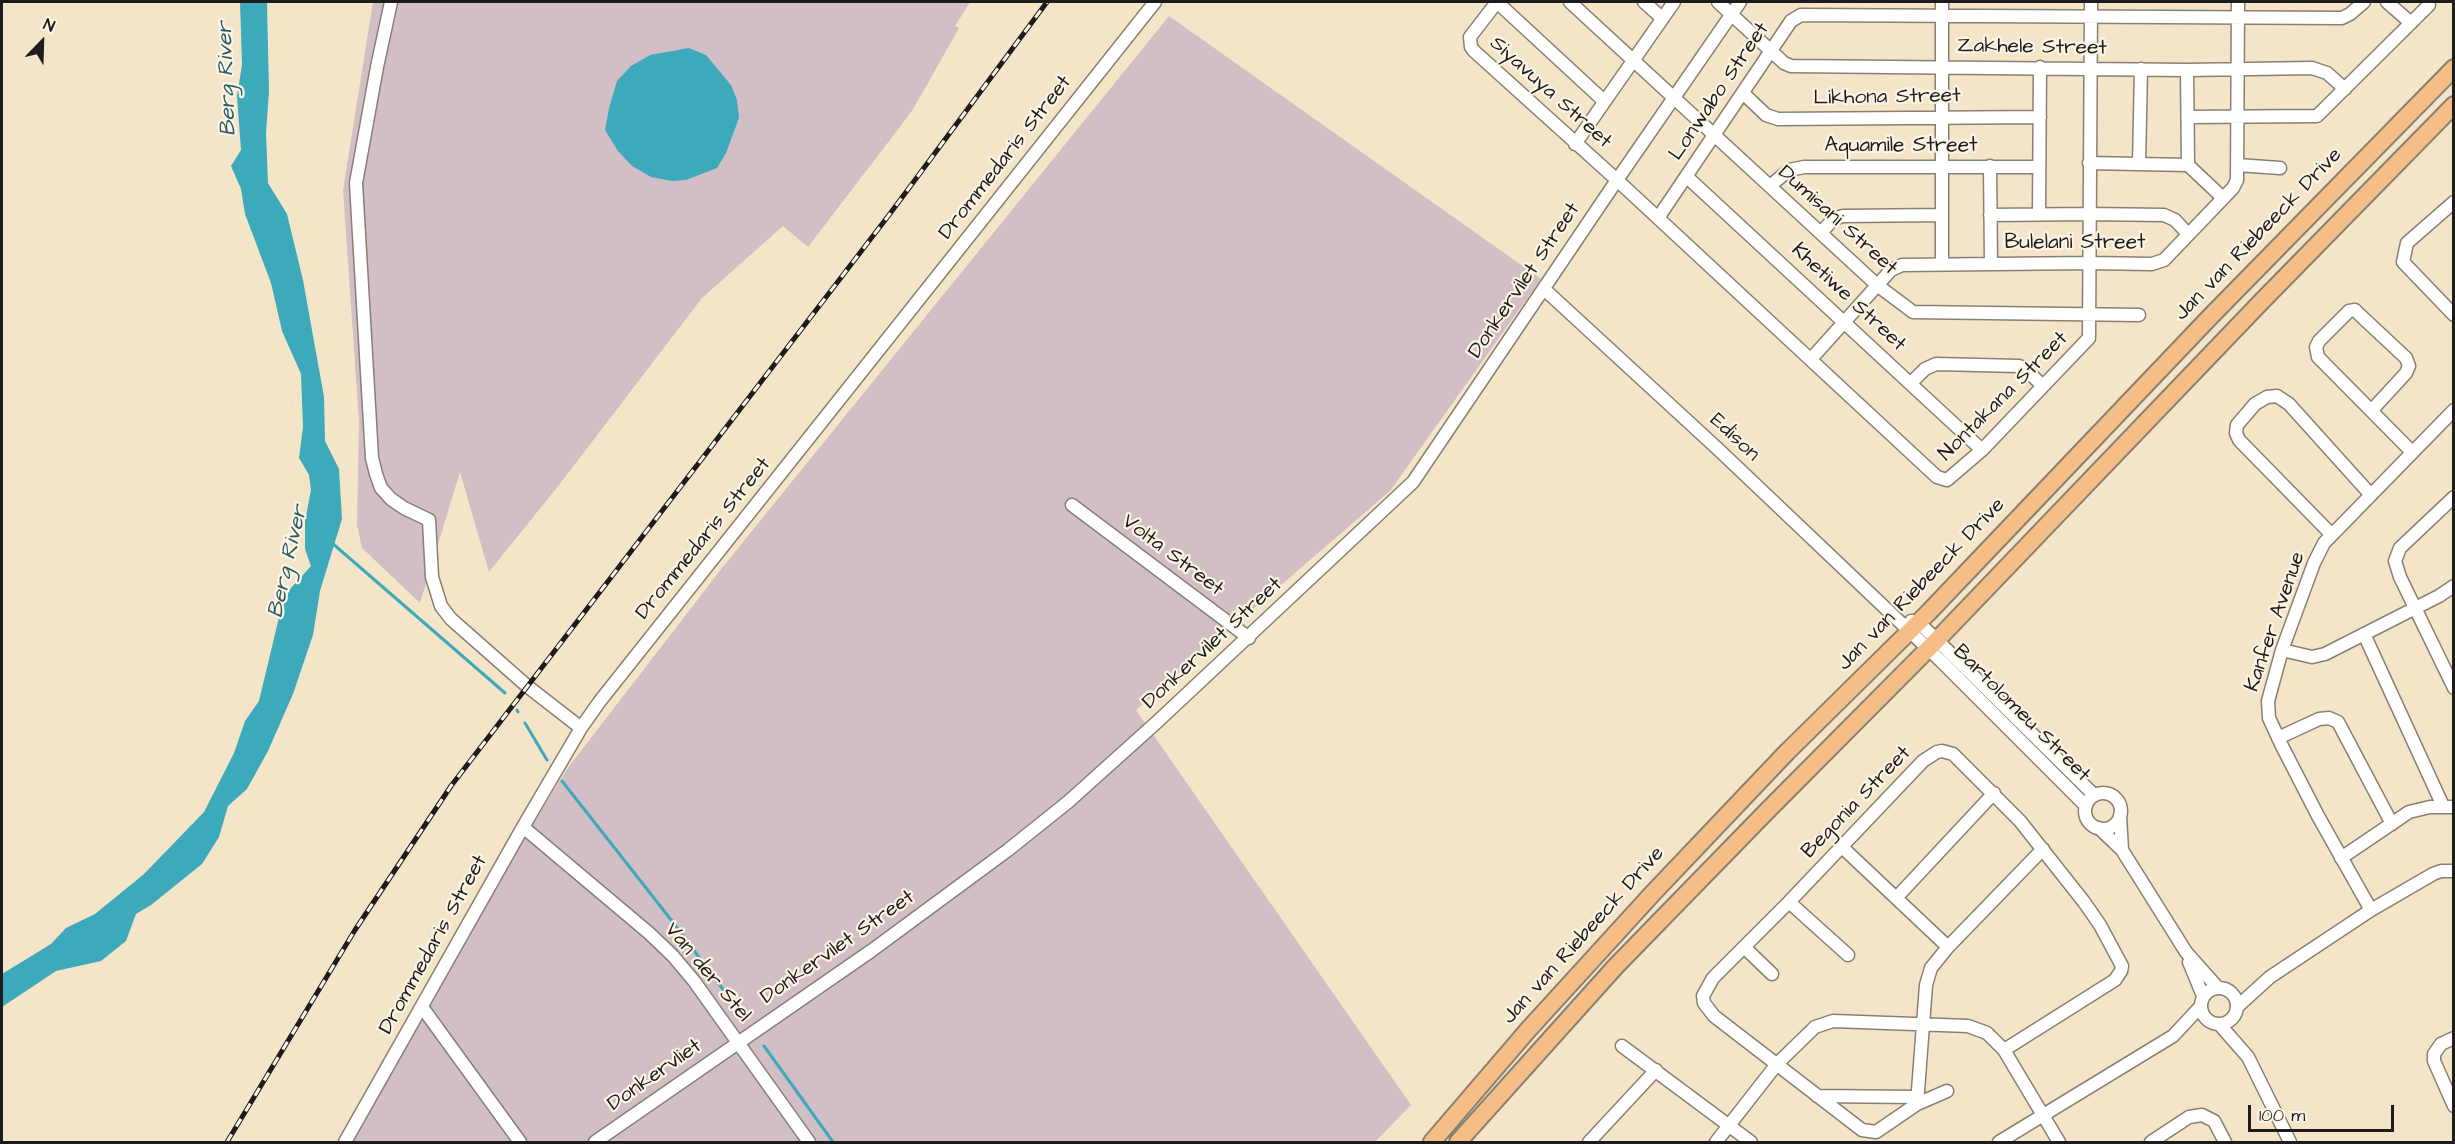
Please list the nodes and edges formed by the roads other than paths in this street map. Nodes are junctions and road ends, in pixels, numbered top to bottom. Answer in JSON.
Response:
{"nodes":[{"id":1,"x":391,"y":2,"type":"edge"},
{"id":2,"x":1155,"y":2,"type":"edge"},
{"id":3,"x":1497,"y":2,"type":"edge"},
{"id":4,"x":1570,"y":2,"type":"edge"},
{"id":5,"x":1644,"y":2,"type":"edge"},
{"id":6,"x":1674,"y":2,"type":"edge"},
{"id":7,"x":1718,"y":2,"type":"edge"},
{"id":8,"x":1740,"y":2,"type":"edge"},
{"id":9,"x":1942,"y":2,"type":"edge"},
{"id":10,"x":2091,"y":2,"type":"edge"},
{"id":11,"x":2238,"y":2,"type":"edge"},
{"id":12,"x":2364,"y":2,"type":"edge"},
{"id":13,"x":2387,"y":2,"type":"edge"},
{"id":14,"x":2429,"y":5,"type":"dead end"},
{"id":15,"x":1732,"y":14,"type":"junction"},
{"id":16,"x":1942,"y":15,"type":"junction"},
{"id":17,"x":2091,"y":16,"type":"junction"},
{"id":18,"x":2238,"y":17,"type":"junction"},
{"id":19,"x":1662,"y":18,"type":"junction"},
{"id":20,"x":2411,"y":23,"type":"junction"},
{"id":21,"x":1772,"y":51,"type":"junction"},
{"id":22,"x":1634,"y":61,"type":"junction"},
{"id":23,"x":1941,"y":66,"type":"junction"},
{"id":24,"x":2040,"y":67,"type":"junction"},
{"id":25,"x":2091,"y":68,"type":"junction"},
{"id":26,"x":2454,"y":68,"type":"edge"},
{"id":27,"x":2141,"y":69,"type":"junction"},
{"id":28,"x":2239,"y":69,"type":"junction"},
{"id":29,"x":2187,"y":70,"type":"junction"},
{"id":30,"x":2345,"y":89,"type":"junction"},
{"id":31,"x":1744,"y":94,"type":"junction"},
{"id":32,"x":1674,"y":98,"type":"junction"},
{"id":33,"x":1604,"y":101,"type":"junction"},
{"id":34,"x":2454,"y":105,"type":"edge"},
{"id":35,"x":1941,"y":116,"type":"junction"},
{"id":36,"x":2040,"y":117,"type":"junction"},
{"id":37,"x":2188,"y":117,"type":"junction"},
{"id":38,"x":2238,"y":118,"type":"junction"},
{"id":39,"x":1715,"y":136,"type":"junction"},
{"id":40,"x":1575,"y":144,"type":"junction"},
{"id":41,"x":2089,"y":163,"type":"junction"},
{"id":42,"x":2139,"y":164,"type":"junction"},
{"id":43,"x":1942,"y":165,"type":"junction"},
{"id":44,"x":2188,"y":165,"type":"junction"},
{"id":45,"x":2237,"y":165,"type":"junction"},
{"id":46,"x":1990,"y":166,"type":"junction"},
{"id":47,"x":2039,"y":167,"type":"junction"},
{"id":48,"x":2280,"y":168,"type":"dead end"},
{"id":49,"x":1687,"y":177,"type":"junction"},
{"id":50,"x":1617,"y":180,"type":"junction"},
{"id":51,"x":1770,"y":186,"type":"junction"},
{"id":52,"x":2223,"y":198,"type":"junction"},
{"id":53,"x":2454,"y":202,"type":"edge"},
{"id":54,"x":2038,"y":214,"type":"junction"},
{"id":55,"x":2089,"y":214,"type":"junction"},
{"id":56,"x":1941,"y":215,"type":"junction"},
{"id":57,"x":1990,"y":215,"type":"junction"},
{"id":58,"x":1659,"y":218,"type":"junction"},
{"id":59,"x":1821,"y":232,"type":"junction"},
{"id":60,"x":2188,"y":234,"type":"junction"},
{"id":61,"x":2089,"y":262,"type":"junction"},
{"id":62,"x":1991,"y":263,"type":"junction"},
{"id":63,"x":1942,"y":264,"type":"junction"},
{"id":64,"x":1877,"y":285,"type":"junction"},
{"id":65,"x":1544,"y":289,"type":"junction"},
{"id":66,"x":2452,"y":309,"type":"edge"},
{"id":67,"x":2090,"y":314,"type":"junction"},
{"id":68,"x":2139,"y":315,"type":"dead end"},
{"id":69,"x":1844,"y":321,"type":"junction"},
{"id":70,"x":1810,"y":359,"type":"junction"},
{"id":71,"x":1911,"y":383,"type":"junction"},
{"id":72,"x":2043,"y":386,"type":"junction"},
{"id":73,"x":2372,"y":410,"type":"junction"},
{"id":74,"x":2454,"y":410,"type":"edge"},
{"id":75,"x":1982,"y":450,"type":"junction"},
{"id":76,"x":2411,"y":451,"type":"junction"},
{"id":77,"x":2370,"y":494,"type":"junction"},
{"id":78,"x":2454,"y":497,"type":"edge"},
{"id":79,"x":1072,"y":505,"type":"dead end"},
{"id":80,"x":2331,"y":534,"type":"junction"},
{"id":81,"x":2454,"y":585,"type":"edge"},
{"id":82,"x":2415,"y":607,"type":"junction"},
{"id":83,"x":1914,"y":627,"type":"junction"},
{"id":84,"x":2364,"y":634,"type":"junction"},
{"id":85,"x":1249,"y":638,"type":"junction"},
{"id":86,"x":1933,"y":644,"type":"junction"},
{"id":87,"x":2282,"y":650,"type":"junction"},
{"id":88,"x":2454,"y":688,"type":"edge"},
{"id":89,"x":581,"y":728,"type":"junction"},
{"id":90,"x":2278,"y":738,"type":"junction"},
{"id":91,"x":1994,"y":793,"type":"junction"},
{"id":92,"x":2094,"y":795,"type":"junction"},
{"id":93,"x":2086,"y":806,"type":"junction"},
{"id":94,"x":2448,"y":807,"type":"edge"},
{"id":95,"x":2120,"y":815,"type":"junction"},
{"id":96,"x":2392,"y":824,"type":"junction"},
{"id":97,"x":523,"y":827,"type":"junction"},
{"id":98,"x":2099,"y":828,"type":"junction"},
{"id":99,"x":1842,"y":847,"type":"junction"},
{"id":100,"x":2043,"y":849,"type":"junction"},
{"id":101,"x":2122,"y":850,"type":"junction"},
{"id":102,"x":2341,"y":858,"type":"junction"},
{"id":103,"x":2454,"y":871,"type":"edge"},
{"id":104,"x":1897,"y":897,"type":"junction"},
{"id":105,"x":1789,"y":902,"type":"junction"},
{"id":106,"x":2371,"y":910,"type":"junction"},
{"id":107,"x":1744,"y":947,"type":"junction"},
{"id":108,"x":1948,"y":947,"type":"junction"},
{"id":109,"x":2186,"y":952,"type":"junction"},
{"id":110,"x":1848,"y":955,"type":"dead end"},
{"id":111,"x":1772,"y":974,"type":"dead end"},
{"id":112,"x":2270,"y":977,"type":"junction"},
{"id":113,"x":2224,"y":989,"type":"junction"},
{"id":114,"x":2202,"y":1002,"type":"junction"},
{"id":115,"x":422,"y":1007,"type":"junction"},
{"id":116,"x":2236,"y":1011,"type":"junction"},
{"id":117,"x":2215,"y":1024,"type":"junction"},
{"id":118,"x":1922,"y":1025,"type":"junction"},
{"id":119,"x":2173,"y":1036,"type":"junction"},
{"id":120,"x":2454,"y":1038,"type":"edge"},
{"id":121,"x":738,"y":1042,"type":"junction"},
{"id":122,"x":1623,"y":1046,"type":"dead end"},
{"id":123,"x":2004,"y":1050,"type":"junction"},
{"id":124,"x":2248,"y":1058,"type":"junction"},
{"id":125,"x":1777,"y":1064,"type":"junction"},
{"id":126,"x":1656,"y":1070,"type":"junction"},
{"id":127,"x":1947,"y":1091,"type":"dead end"},
{"id":128,"x":1817,"y":1096,"type":"junction"},
{"id":129,"x":1917,"y":1100,"type":"junction"},
{"id":130,"x":2454,"y":1106,"type":"edge"},
{"id":131,"x":2044,"y":1115,"type":"junction"},
{"id":132,"x":1728,"y":1125,"type":"junction"},
{"id":133,"x":345,"y":1143,"type":"edge"},
{"id":134,"x":520,"y":1143,"type":"edge"},
{"id":135,"x":595,"y":1143,"type":"edge"},
{"id":136,"x":809,"y":1143,"type":"edge"},
{"id":137,"x":1432,"y":1143,"type":"edge"},
{"id":138,"x":1458,"y":1143,"type":"edge"},
{"id":139,"x":1589,"y":1143,"type":"edge"},
{"id":140,"x":1716,"y":1143,"type":"edge"},
{"id":141,"x":1750,"y":1143,"type":"edge"},
{"id":142,"x":1999,"y":1143,"type":"edge"},
{"id":143,"x":2059,"y":1143,"type":"edge"},
{"id":144,"x":2151,"y":1143,"type":"edge"},
{"id":145,"x":2225,"y":1143,"type":"edge"},
{"id":146,"x":2290,"y":1143,"type":"edge"}],
"edges":[{"from":1,"to":89,"type":"street"},
{"from":2,"to":89,"type":"street","name":"Drommedaris Street"},
{"from":3,"to":33,"type":"street"},
{"from":3,"to":40,"type":"street","name":"Siyavuya Street"},
{"from":4,"to":22,"type":"street","name":"Dumisani Street"},
{"from":5,"to":19,"type":"street"},
{"from":6,"to":19,"type":"street"},
{"from":7,"to":15,"type":"street","name":"Zakhele Street"},
{"from":8,"to":15,"type":"street","name":"Donkervilet Street"},
{"from":9,"to":16,"type":"street"},
{"from":10,"to":17,"type":"street","name":"Nontakana Street"},
{"from":11,"to":18,"type":"street","name":"Bulelani Street"},
{"from":12,"to":18,"type":"street","name":"Lonwabo Street"},
{"from":13,"to":20,"type":"street"},
{"from":14,"to":20,"type":"street"},
{"from":15,"to":21,"type":"street","name":"Zakhele Street"},
{"from":15,"to":32,"type":"street","name":"Donkervilet Street"},
{"from":16,"to":17,"type":"street","name":"Lonwabo Street"},
{"from":16,"to":21,"type":"street","name":"Lonwabo Street"},
{"from":16,"to":23,"type":"street"},
{"from":17,"to":18,"type":"street","name":"Lonwabo Street"},
{"from":17,"to":25,"type":"street","name":"Nontakana Street"},
{"from":18,"to":28,"type":"street","name":"Bulelani Street"},
{"from":19,"to":22,"type":"street"},
{"from":20,"to":30,"type":"street"},
{"from":21,"to":23,"type":"street","name":"Zakhele Street"},
{"from":21,"to":31,"type":"street","name":"Lonwabo Street"},
{"from":22,"to":32,"type":"street","name":"Dumisani Street"},
{"from":22,"to":33,"type":"street"},
{"from":23,"to":24,"type":"street","name":"Zakhele Street"},
{"from":23,"to":35,"type":"street"},
{"from":24,"to":25,"type":"street","name":"Zakhele Street"},
{"from":24,"to":36,"type":"street"},
{"from":25,"to":27,"type":"street","name":"Zakhele Street"},
{"from":25,"to":41,"type":"street","name":"Nontakana Street"},
{"from":26,"to":83,"type":"main road","name":"Jan van Riebeeck Drive"},
{"from":27,"to":29,"type":"street","name":"Zakhele Street"},
{"from":27,"to":42,"type":"street"},
{"from":28,"to":29,"type":"street","name":"Zakhele Street"},
{"from":28,"to":30,"type":"street","name":"Zakhele Street"},
{"from":28,"to":38,"type":"street","name":"Bulelani Street"},
{"from":29,"to":37,"type":"street"},
{"from":30,"to":38,"type":"street"},
{"from":31,"to":35,"type":"street","name":"Likhona Street"},
{"from":31,"to":39,"type":"street","name":"Lonwabo Street"},
{"from":32,"to":39,"type":"street","name":"Dumisani Street"},
{"from":32,"to":50,"type":"street","name":"Donkervilet Street"},
{"from":33,"to":40,"type":"street"},
{"from":34,"to":86,"type":"main road","name":"Jan van Riebeeck Drive"},
{"from":35,"to":36,"type":"street","name":"Likhona Street"},
{"from":35,"to":43,"type":"street"},
{"from":36,"to":47,"type":"street"},
{"from":37,"to":38,"type":"street"},
{"from":37,"to":44,"type":"street"},
{"from":38,"to":45,"type":"street","name":"Bulelani Street"},
{"from":39,"to":49,"type":"street","name":"Lonwabo Street"},
{"from":39,"to":51,"type":"street","name":"Dumisani Street"},
{"from":40,"to":50,"type":"street","name":"Siyavuya Street"},
{"from":41,"to":42,"type":"street"},
{"from":41,"to":55,"type":"street","name":"Nontakana Street"},
{"from":42,"to":44,"type":"street"},
{"from":43,"to":46,"type":"street","name":"Aquamile Street"},
{"from":43,"to":51,"type":"street","name":"Aquamile Street"},
{"from":43,"to":56,"type":"street"},
{"from":44,"to":52,"type":"street"},
{"from":45,"to":48,"type":"street"},
{"from":45,"to":52,"type":"street","name":"Bulelani Street"},
{"from":46,"to":47,"type":"street","name":"Aquamile Street"},
{"from":46,"to":57,"type":"street"},
{"from":47,"to":54,"type":"street"},
{"from":49,"to":58,"type":"street","name":"Lonwabo Street"},
{"from":49,"to":69,"type":"street","name":"Khetiwe Street"},
{"from":50,"to":58,"type":"street","name":"Nontakana Street"},
{"from":50,"to":65,"type":"street","name":"Donkervilet Street"},
{"from":51,"to":59,"type":"street","name":"Dumisani Street"},
{"from":52,"to":60,"type":"street","name":"Bulelani Street"},
{"from":53,"to":66,"type":"street"},
{"from":54,"to":55,"type":"street"},
{"from":54,"to":57,"type":"street"},
{"from":55,"to":60,"type":"street"},
{"from":55,"to":61,"type":"street","name":"Nontakana Street"},
{"from":56,"to":59,"type":"street"},
{"from":56,"to":63,"type":"street"},
{"from":57,"to":62,"type":"street"},
{"from":58,"to":70,"type":"street","name":"Nontakana Street"},
{"from":59,"to":64,"type":"street","name":"Dumisani Street"},
{"from":60,"to":61,"type":"street","name":"Bulelani Street"},
{"from":61,"to":62,"type":"street","name":"Bulelani Street"},
{"from":61,"to":67,"type":"street","name":"Nontakana Street"},
{"from":62,"to":63,"type":"street","name":"Bulelani Street"},
{"from":63,"to":64,"type":"street","name":"Bulelani Street"},
{"from":64,"to":67,"type":"street","name":"Dumisani Street"},
{"from":64,"to":69,"type":"street","name":"Bulelani Street"},
{"from":65,"to":83,"type":"street","name":"Edison"},
{"from":65,"to":85,"type":"street","name":"Donkervilet Street"},
{"from":67,"to":68,"type":"street","name":"Dumisani Street"},
{"from":67,"to":72,"type":"street","name":"Nontakana Street"},
{"from":69,"to":70,"type":"street","name":"Bulelani Street"},
{"from":69,"to":71,"type":"street","name":"Khetiwe Street"},
{"from":70,"to":75,"type":"street","name":"Nontakana Street"},
{"from":71,"to":72,"type":"street"},
{"from":71,"to":75,"type":"street","name":"Khetiwe Street"},
{"from":72,"to":75,"type":"street","name":"Nontakana Street"},
{"from":73,"to":73,"type":"street"},
{"from":73,"to":76,"type":"street"},
{"from":74,"to":76,"type":"street","name":"Kanfer Avenue"},
{"from":76,"to":77,"type":"street","name":"Kanfer Avenue"},
{"from":77,"to":80,"type":"street","name":"Kanfer Avenue"},
{"from":77,"to":80,"type":"street"},
{"from":78,"to":82,"type":"street"},
{"from":79,"to":85,"type":"street","name":"Volta Street"},
{"from":80,"to":87,"type":"street","name":"Kanfer Avenue"},
{"from":81,"to":82,"type":"street"},
{"from":82,"to":84,"type":"street"},
{"from":82,"to":88,"type":"street"},
{"from":83,"to":86,"type":"street","name":"Edison"},
{"from":83,"to":137,"type":"main road","name":"Jan van Riebeeck Drive"},
{"from":84,"to":87,"type":"street"},
{"from":84,"to":94,"type":"street"},
{"from":85,"to":121,"type":"street","name":"Donkervilet Street"},
{"from":86,"to":92,"type":"street","name":"Bartolomeu Street"},
{"from":86,"to":93,"type":"street","name":"Bartolomeu Street"},
{"from":86,"to":138,"type":"main road","name":"Jan van Riebeeck Drive"},
{"from":87,"to":90,"type":"street","name":"Kanfer Avenue"},
{"from":89,"to":97,"type":"street","name":"Drommedaris Street"},
{"from":90,"to":96,"type":"street"},
{"from":90,"to":102,"type":"street","name":"Kanfer Avenue"},
{"from":91,"to":99,"type":"street","name":"Begonia Street"},
{"from":91,"to":100,"type":"street","name":"Begonia Street"},
{"from":91,"to":104,"type":"street"},
{"from":92,"to":93,"type":"street","name":"Bartolomeu Street"},
{"from":92,"to":95,"type":"street","name":"Bartolomeu Street"},
{"from":93,"to":98,"type":"street","name":"Bartolomeu Street"},
{"from":94,"to":96,"type":"street"},
{"from":95,"to":98,"type":"street"},
{"from":95,"to":101,"type":"street","name":"Bartolomeu Street"},
{"from":96,"to":102,"type":"street"},
{"from":97,"to":115,"type":"street","name":"Drommedaris Street"},
{"from":97,"to":121,"type":"street","name":"Van der Stel"},
{"from":98,"to":101,"type":"street","name":"Bartolomeu Street"},
{"from":99,"to":104,"type":"street"},
{"from":99,"to":105,"type":"street","name":"Begonia Street"},
{"from":100,"to":108,"type":"street"},
{"from":100,"to":123,"type":"street","name":"Begonia Street"},
{"from":101,"to":109,"type":"street","name":"Bartolomeu Street"},
{"from":102,"to":106,"type":"street","name":"Kanfer Avenue"},
{"from":103,"to":106,"type":"street"},
{"from":104,"to":108,"type":"street"},
{"from":105,"to":107,"type":"street","name":"Begonia Street"},
{"from":105,"to":110,"type":"street"},
{"from":106,"to":112,"type":"street"},
{"from":107,"to":111,"type":"street"},
{"from":107,"to":125,"type":"street","name":"Begonia Street"},
{"from":108,"to":118,"type":"street"},
{"from":109,"to":113,"type":"street"},
{"from":109,"to":114,"type":"street"},
{"from":112,"to":113,"type":"street"},
{"from":112,"to":116,"type":"street"},
{"from":113,"to":114,"type":"street"},
{"from":113,"to":116,"type":"street"},
{"from":114,"to":117,"type":"street"},
{"from":114,"to":119,"type":"street"},
{"from":115,"to":133,"type":"street","name":"Drommedaris Street"},
{"from":115,"to":134,"type":"street"},
{"from":116,"to":117,"type":"street"},
{"from":116,"to":124,"type":"street"},
{"from":117,"to":119,"type":"street"},
{"from":117,"to":124,"type":"street"},
{"from":118,"to":123,"type":"street"},
{"from":118,"to":125,"type":"street"},
{"from":118,"to":129,"type":"street"},
{"from":119,"to":131,"type":"street"},
{"from":120,"to":130,"type":"street"},
{"from":121,"to":135,"type":"street","name":"Donkervliet"},
{"from":121,"to":136,"type":"street","name":"Van der Stel"},
{"from":122,"to":126,"type":"street"},
{"from":123,"to":131,"type":"street"},
{"from":124,"to":146,"type":"street"},
{"from":125,"to":128,"type":"street"},
{"from":125,"to":132,"type":"street"},
{"from":126,"to":132,"type":"street"},
{"from":126,"to":139,"type":"street"},
{"from":127,"to":129,"type":"street"},
{"from":128,"to":129,"type":"street"},
{"from":128,"to":129,"type":"street"},
{"from":131,"to":142,"type":"street"},
{"from":131,"to":143,"type":"street"},
{"from":132,"to":140,"type":"street"},
{"from":132,"to":141,"type":"street"},
{"from":144,"to":145,"type":"street"}]}
